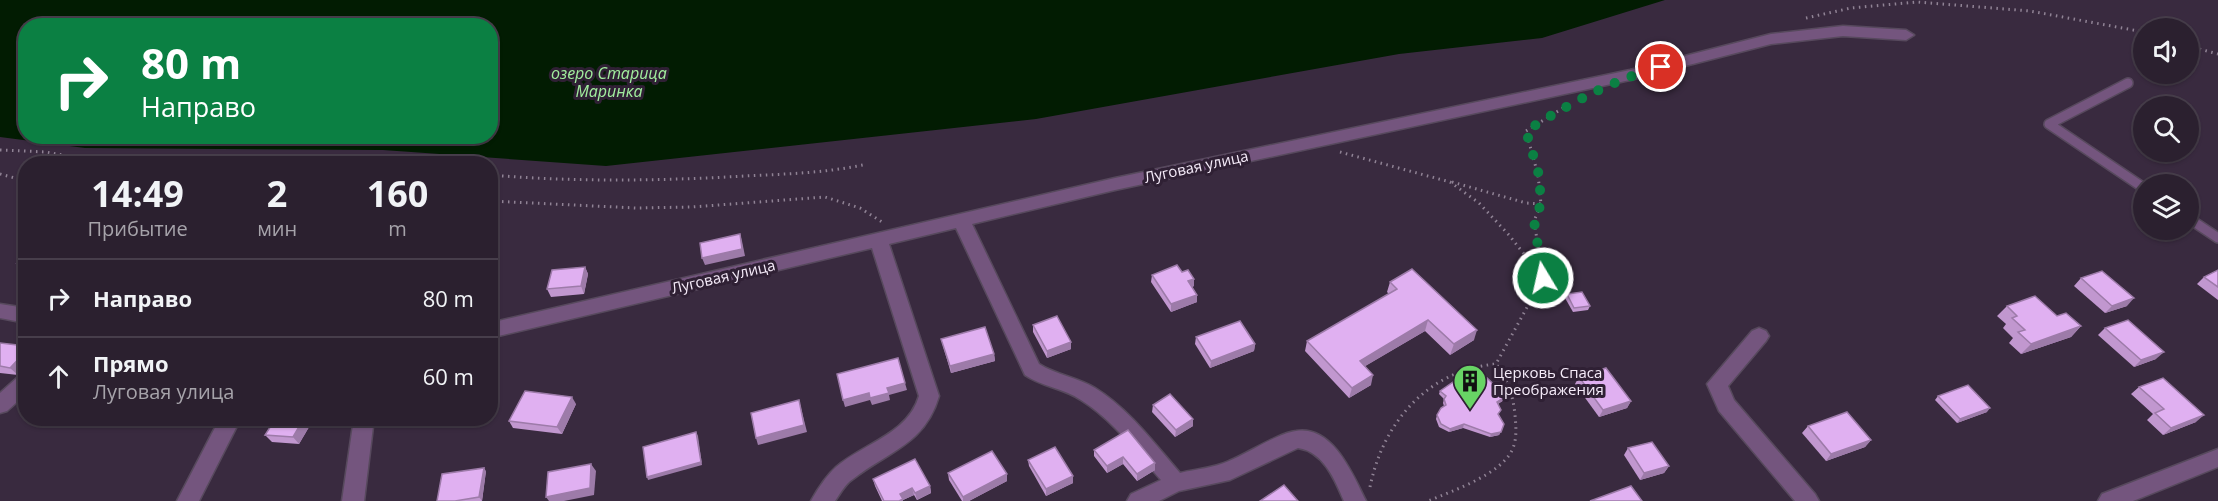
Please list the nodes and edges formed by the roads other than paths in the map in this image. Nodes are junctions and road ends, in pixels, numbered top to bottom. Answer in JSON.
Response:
{"nodes":[{"id":1,"x":1906,"y":35,"type":"dead end"},
{"id":2,"x":2128,"y":83,"type":"dead end"},
{"id":3,"x":2133,"y":181,"type":"edge"},
{"id":4,"x":962,"y":221,"type":"junction"},
{"id":5,"x":2199,"y":225,"type":"edge"},
{"id":6,"x":887,"y":238,"type":"junction"},
{"id":7,"x":2218,"y":238,"type":"edge"},
{"id":8,"x":0,"y":311,"type":"edge"},
{"id":9,"x":18,"y":314,"type":"edge"},
{"id":10,"x":498,"y":329,"type":"edge"},
{"id":11,"x":1759,"y":336,"type":"dead end"},
{"id":12,"x":18,"y":389,"type":"edge"},
{"id":13,"x":0,"y":405,"type":"edge"},
{"id":14,"x":227,"y":426,"type":"edge"},
{"id":15,"x":363,"y":426,"type":"edge"},
{"id":16,"x":2218,"y":458,"type":"edge"},
{"id":17,"x":1176,"y":483,"type":"junction"},
{"id":18,"x":1362,"y":496,"type":"edge"},
{"id":19,"x":188,"y":501,"type":"edge"},
{"id":20,"x":353,"y":501,"type":"edge"},
{"id":21,"x":822,"y":501,"type":"edge"},
{"id":22,"x":1138,"y":501,"type":"edge"},
{"id":23,"x":1808,"y":501,"type":"edge"},
{"id":24,"x":2109,"y":501,"type":"edge"}],
"edges":[{"from":1,"to":4,"type":"street","name":"Луговая улица"},
{"from":2,"to":3,"type":"lane"},
{"from":4,"to":6,"type":"street","name":"Луговая улица"},
{"from":4,"to":17,"type":"street"},
{"from":5,"to":7,"type":"lane"},
{"from":6,"to":10,"type":"street","name":"Луговая улица"},
{"from":6,"to":21,"type":"street"},
{"from":8,"to":9,"type":"street"},
{"from":11,"to":23,"type":"street"},
{"from":12,"to":13,"type":"street"},
{"from":14,"to":19,"type":"street"},
{"from":15,"to":20,"type":"street"},
{"from":16,"to":24,"type":"street"},
{"from":17,"to":18,"type":"street"},
{"from":17,"to":22,"type":"street"}]}
